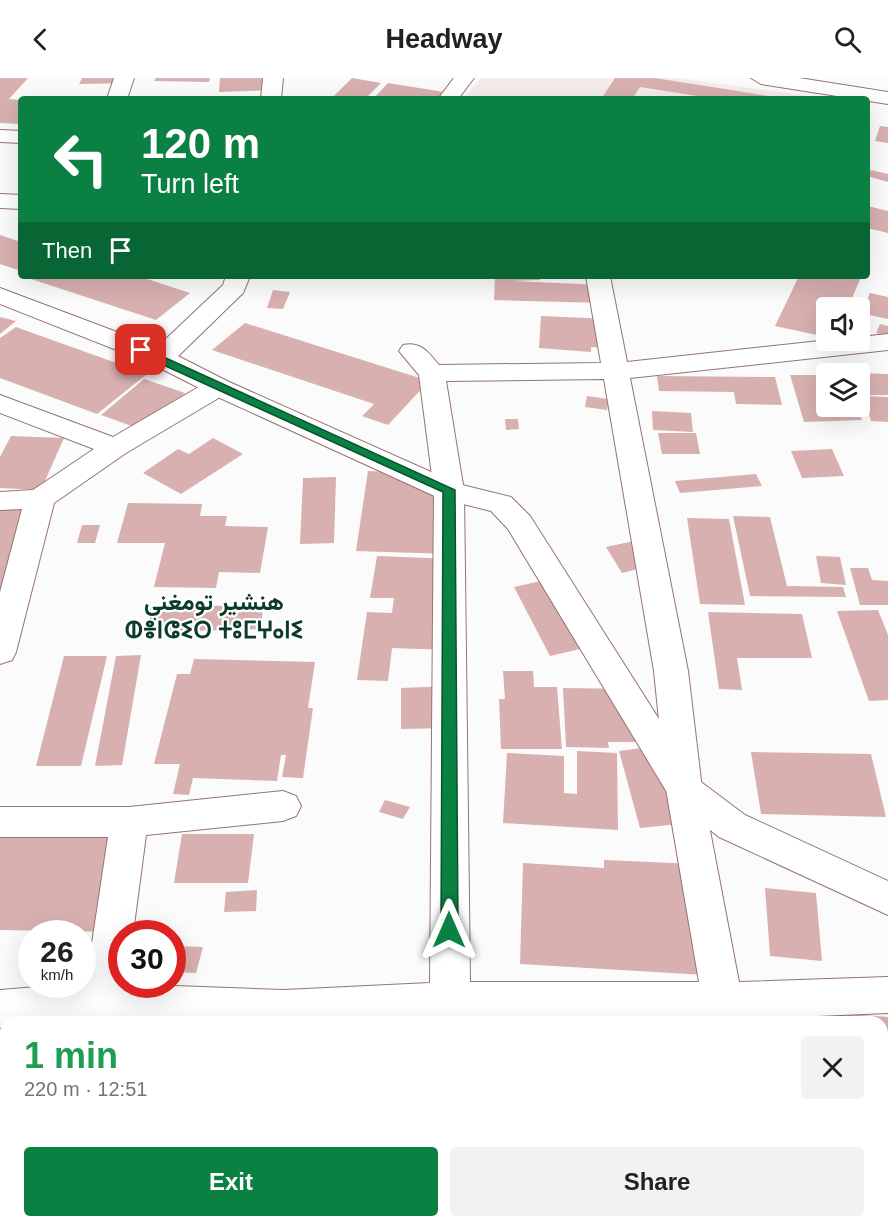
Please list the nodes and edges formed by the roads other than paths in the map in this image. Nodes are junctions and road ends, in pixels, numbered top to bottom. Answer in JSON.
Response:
{"nodes":[{"id":1,"x":124,"y":78,"type":"edge"},
{"id":2,"x":273,"y":78,"type":"edge"},
{"id":3,"x":464,"y":78,"type":"edge"},
{"id":4,"x":761,"y":78,"type":"edge"},
{"id":5,"x":867,"y":90,"type":"edge"},
{"id":6,"x":118,"y":96,"type":"edge"},
{"id":7,"x":271,"y":96,"type":"edge"},
{"id":8,"x":450,"y":96,"type":"edge"},
{"id":9,"x":888,"y":98,"type":"edge"},
{"id":10,"x":0,"y":136,"type":"edge"},
{"id":11,"x":18,"y":137,"type":"edge"},
{"id":12,"x":0,"y":201,"type":"edge"},
{"id":13,"x":18,"y":202,"type":"edge"},
{"id":14,"x":237,"y":279,"type":"edge"},
{"id":15,"x":599,"y":279,"type":"edge"},
{"id":16,"x":0,"y":295,"type":"edge"},
{"id":17,"x":888,"y":342,"type":"edge"},
{"id":18,"x":161,"y":358,"type":"junction"},
{"id":19,"x":617,"y":371,"type":"junction"},
{"id":20,"x":218,"y":387,"type":"junction"},
{"id":21,"x":0,"y":403,"type":"edge"},
{"id":22,"x":46,"y":423,"type":"junction"},
{"id":23,"x":0,"y":429,"type":"edge"},
{"id":24,"x":116,"y":447,"type":"junction"},
{"id":25,"x":449,"y":490,"type":"junction"},
{"id":26,"x":40,"y":499,"type":"junction"},
{"id":27,"x":0,"y":501,"type":"edge"},
{"id":28,"x":1,"y":646,"type":"edge"},
{"id":29,"x":684,"y":789,"type":"junction"},
{"id":30,"x":283,"y":807,"type":"dead end"},
{"id":31,"x":0,"y":822,"type":"edge"},
{"id":32,"x":129,"y":822,"type":"junction"},
{"id":33,"x":888,"y":899,"type":"edge"},
{"id":34,"x":888,"y":995,"type":"edge"},
{"id":35,"x":0,"y":1009,"type":"edge"},
{"id":36,"x":102,"y":1011,"type":"edge"},
{"id":37,"x":450,"y":1011,"type":"edge"},
{"id":38,"x":724,"y":1011,"type":"edge"},
{"id":39,"x":284,"y":1015,"type":"edge"}],
"edges":[{"from":1,"to":6,"type":"street"},
{"from":2,"to":7,"type":"street"},
{"from":3,"to":8,"type":"street"},
{"from":4,"to":5,"type":"street"},
{"from":5,"to":9,"type":"street"},
{"from":10,"to":11,"type":"street"},
{"from":12,"to":13,"type":"street"},
{"from":14,"to":18,"type":"street"},
{"from":15,"to":19,"type":"street"},
{"from":16,"to":18,"type":"street"},
{"from":17,"to":19,"type":"street"},
{"from":18,"to":20,"type":"street"},
{"from":19,"to":25,"type":"street"},
{"from":19,"to":29,"type":"street"},
{"from":20,"to":24,"type":"street"},
{"from":20,"to":25,"type":"street"},
{"from":21,"to":22,"type":"street"},
{"from":22,"to":23,"type":"street"},
{"from":22,"to":24,"type":"street"},
{"from":24,"to":26,"type":"street"},
{"from":25,"to":29,"type":"street"},
{"from":25,"to":37,"type":"street"},
{"from":26,"to":27,"type":"street"},
{"from":26,"to":28,"type":"street"},
{"from":29,"to":33,"type":"street"},
{"from":29,"to":38,"type":"street"},
{"from":30,"to":32,"type":"street"},
{"from":31,"to":32,"type":"street"},
{"from":32,"to":36,"type":"street"},
{"from":34,"to":38,"type":"street"},
{"from":35,"to":36,"type":"street"},
{"from":36,"to":39,"type":"street"},
{"from":37,"to":38,"type":"street"},
{"from":37,"to":39,"type":"street"}]}
